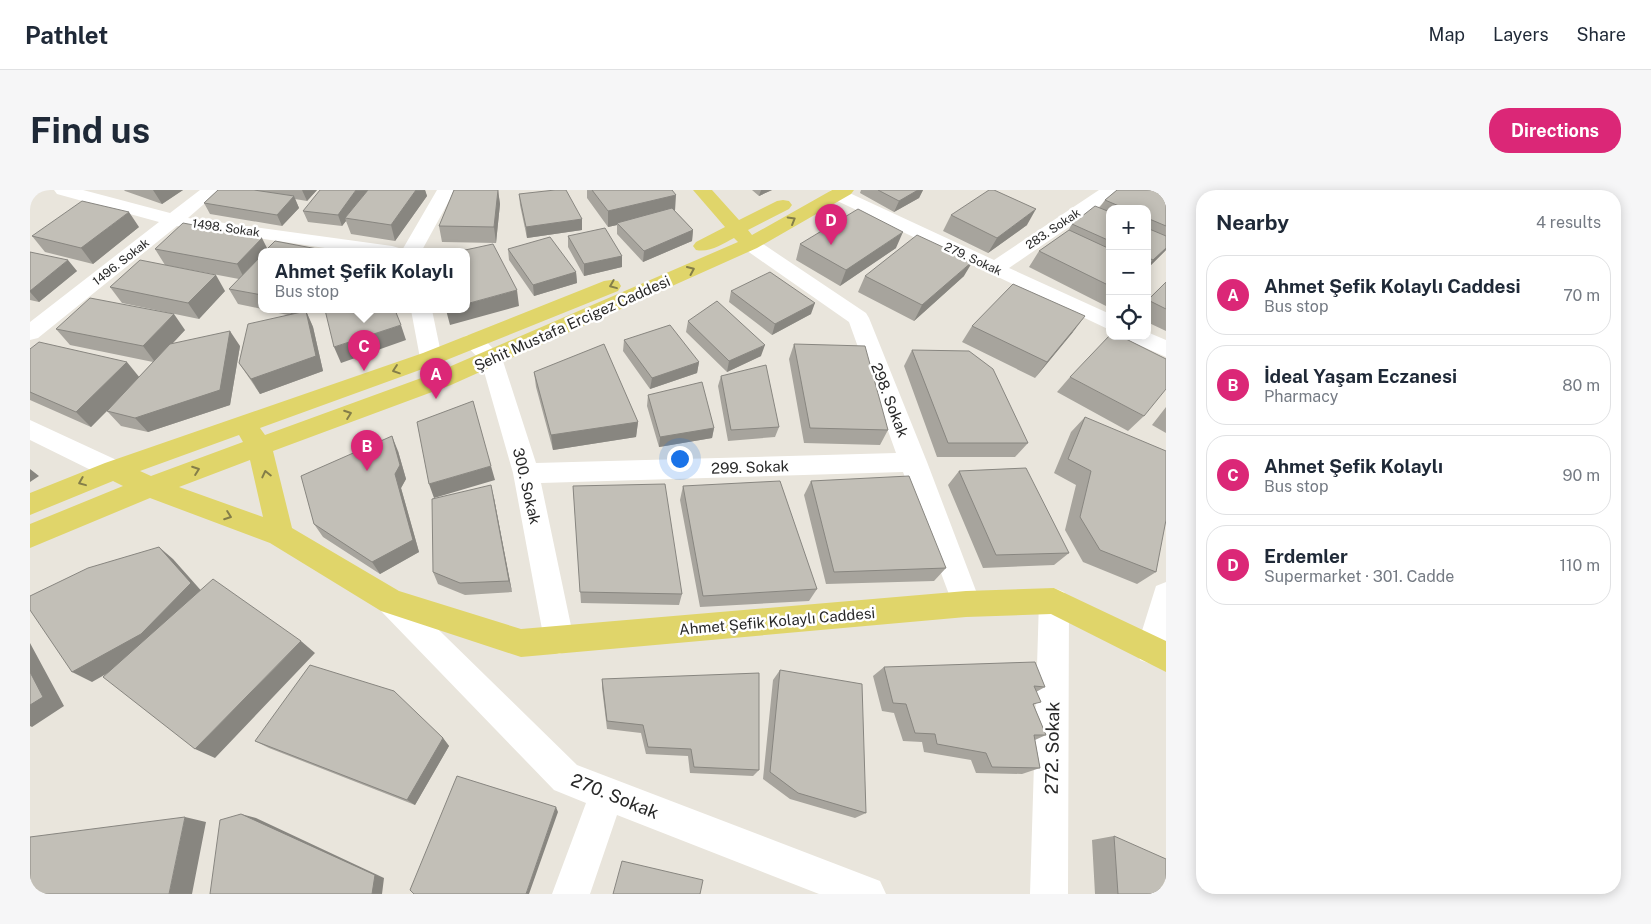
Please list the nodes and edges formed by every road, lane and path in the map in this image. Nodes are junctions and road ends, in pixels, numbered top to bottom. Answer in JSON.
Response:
{"nodes":[{"id":1,"x":63,"y":190,"type":"edge"},
{"id":2,"x":211,"y":190,"type":"edge"},
{"id":3,"x":446,"y":190,"type":"edge"},
{"id":4,"x":702,"y":190,"type":"edge"},
{"id":5,"x":810,"y":190,"type":"edge"},
{"id":6,"x":1111,"y":190,"type":"edge"},
{"id":7,"x":841,"y":192,"type":"edge"},
{"id":8,"x":174,"y":220,"type":"junction"},
{"id":9,"x":743,"y":236,"type":"junction"},
{"id":10,"x":365,"y":248,"type":"edge"},
{"id":11,"x":413,"y":248,"type":"edge"},
{"id":12,"x":994,"y":269,"type":"junction"},
{"id":13,"x":422,"y":313,"type":"edge"},
{"id":14,"x":1106,"y":321,"type":"edge"},
{"id":15,"x":30,"y":333,"type":"edge"},
{"id":16,"x":1147,"y":340,"type":"edge"},
{"id":17,"x":1166,"y":349,"type":"edge"},
{"id":18,"x":482,"y":350,"type":"junction"},
{"id":19,"x":431,"y":358,"type":"junction"},
{"id":20,"x":243,"y":424,"type":"junction"},
{"id":21,"x":30,"y":429,"type":"edge"},
{"id":22,"x":260,"y":447,"type":"junction"},
{"id":23,"x":914,"y":462,"type":"junction"},
{"id":24,"x":114,"y":470,"type":"junction"},
{"id":25,"x":526,"y":473,"type":"junction"},
{"id":26,"x":150,"y":487,"type":"junction"},
{"id":27,"x":30,"y":504,"type":"edge"},
{"id":28,"x":280,"y":535,"type":"junction"},
{"id":29,"x":30,"y":536,"type":"edge"},
{"id":30,"x":1166,"y":595,"type":"edge"},
{"id":31,"x":391,"y":602,"type":"junction"},
{"id":32,"x":1054,"y":602,"type":"junction"},
{"id":33,"x":966,"y":604,"type":"junction"},
{"id":34,"x":559,"y":640,"type":"junction"},
{"id":35,"x":1158,"y":654,"type":"edge"},
{"id":36,"x":607,"y":793,"type":"junction"},
{"id":37,"x":571,"y":894,"type":"edge"},
{"id":38,"x":867,"y":894,"type":"edge"},
{"id":39,"x":1049,"y":894,"type":"edge"}],
"edges":[{"from":1,"to":8,"type":"street","name":"1498. Sokak"},
{"from":2,"to":8,"type":"street","name":"1496. Sokak"},
{"from":3,"to":11,"type":"street"},
{"from":4,"to":9,"type":"main road"},
{"from":5,"to":9,"type":"main road"},
{"from":6,"to":12,"type":"street","name":"283. Sokak"},
{"from":9,"to":7,"type":"main road","one_way":true},
{"from":7,"to":12,"type":"street","name":"279. Sokak"},
{"from":8,"to":10,"type":"street","name":"1498. Sokak"},
{"from":8,"to":15,"type":"street","name":"1496. Sokak"},
{"from":9,"to":18,"type":"main road","name":"Şehit Mustafa Ercigez Caddesi"},
{"from":9,"to":23,"type":"street","name":"298. Sokak"},
{"from":12,"to":14,"type":"street","name":"279. Sokak"},
{"from":13,"to":19,"type":"street"},
{"from":16,"to":17,"type":"street"},
{"from":18,"to":19,"type":"main road","name":"Şehit Mustafa Ercigez Caddesi"},
{"from":22,"to":18,"type":"main road","name":"Şehit Mustafa Ercigez Caddesi","one_way":true},
{"from":18,"to":25,"type":"street","name":"300. Sokak"},
{"from":19,"to":20,"type":"main road","name":"Şehit Mustafa Ercigez Caddesi","one_way":true},
{"from":20,"to":22,"type":"main road"},
{"from":20,"to":24,"type":"main road","name":"Şehit Mustafa Ercigez Caddesi"},
{"from":21,"to":24,"type":"street"},
{"from":26,"to":22,"type":"main road","name":"Şehit Mustafa Ercigez Caddesi","one_way":true},
{"from":28,"to":22,"type":"main road","one_way":true},
{"from":23,"to":25,"type":"street","name":"299. Sokak"},
{"from":23,"to":33,"type":"street","name":"298. Sokak"},
{"from":24,"to":26,"type":"main road"},
{"from":24,"to":27,"type":"main road","name":"Şehit Mustafa Ercigez Caddesi","one_way":true},
{"from":25,"to":34,"type":"street","name":"300. Sokak"},
{"from":26,"to":28,"type":"main road","name":"Ahmet Şefik Kolaylı Caddesi","one_way":true},
{"from":26,"to":29,"type":"main road","name":"Şehit Mustafa Ercigez Caddesi"},
{"from":28,"to":31,"type":"main road","name":"Ahmet Şefik Kolaylı Caddesi"},
{"from":30,"to":35,"type":"street"},
{"from":31,"to":34,"type":"main road","name":"Ahmet Şefik Kolaylı Caddesi"},
{"from":31,"to":36,"type":"street","name":"270. Sokak"},
{"from":32,"to":33,"type":"main road","name":"Ahmet Şefik Kolaylı Caddesi"},
{"from":32,"to":35,"type":"main road","name":"Ahmet Şefik Kolaylı Caddesi"},
{"from":32,"to":39,"type":"street","name":"272. Sokak"},
{"from":33,"to":34,"type":"main road","name":"Ahmet Şefik Kolaylı Caddesi"},
{"from":36,"to":37,"type":"street"},
{"from":36,"to":38,"type":"street","name":"270. Sokak"}]}
